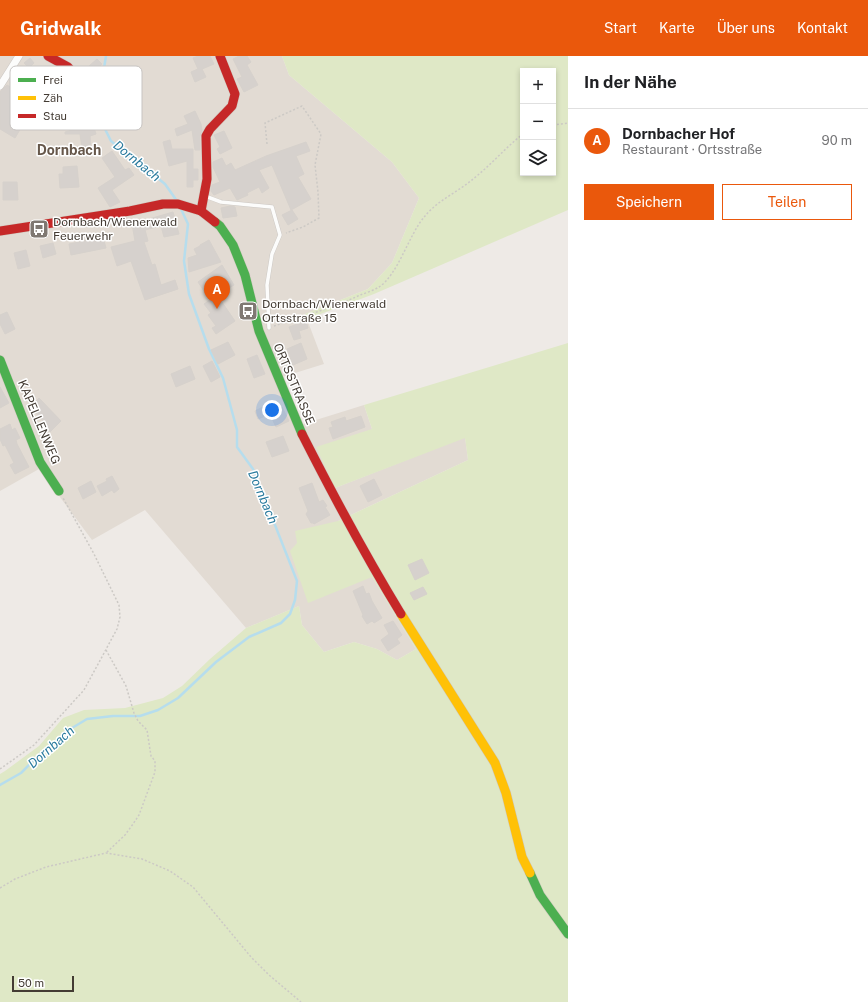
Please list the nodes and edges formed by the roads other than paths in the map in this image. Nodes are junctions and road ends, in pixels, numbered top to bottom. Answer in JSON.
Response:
{"nodes":[{"id":1,"x":19,"y":56,"type":"edge"},
{"id":2,"x":48,"y":56,"type":"edge"},
{"id":3,"x":220,"y":56,"type":"edge"},
{"id":4,"x":13,"y":66,"type":"edge"},
{"id":5,"x":66,"y":66,"type":"edge"},
{"id":6,"x":10,"y":70,"type":"edge"},
{"id":7,"x":0,"y":86,"type":"edge"},
{"id":8,"x":204,"y":195,"type":"junction"},
{"id":9,"x":201,"y":211,"type":"junction"},
{"id":10,"x":0,"y":231,"type":"edge"},
{"id":11,"x":269,"y":328,"type":"road end"},
{"id":12,"x":0,"y":360,"type":"edge"},
{"id":13,"x":59,"y":491,"type":"road end"},
{"id":14,"x":568,"y":934,"type":"edge"}],
"edges":[{"from":1,"to":4,"type":"street"},
{"from":2,"to":5,"type":"street"},
{"from":3,"to":8,"type":"street"},
{"from":6,"to":7,"type":"street"},
{"from":8,"to":9,"type":"street"},
{"from":8,"to":11,"type":"lane"},
{"from":9,"to":10,"type":"street","name":"ORTSSTRASSE"},
{"from":9,"to":14,"type":"street","name":"ORTSSTRASSE"},
{"from":12,"to":13,"type":"street","name":"KAPELLENWEG"}]}
